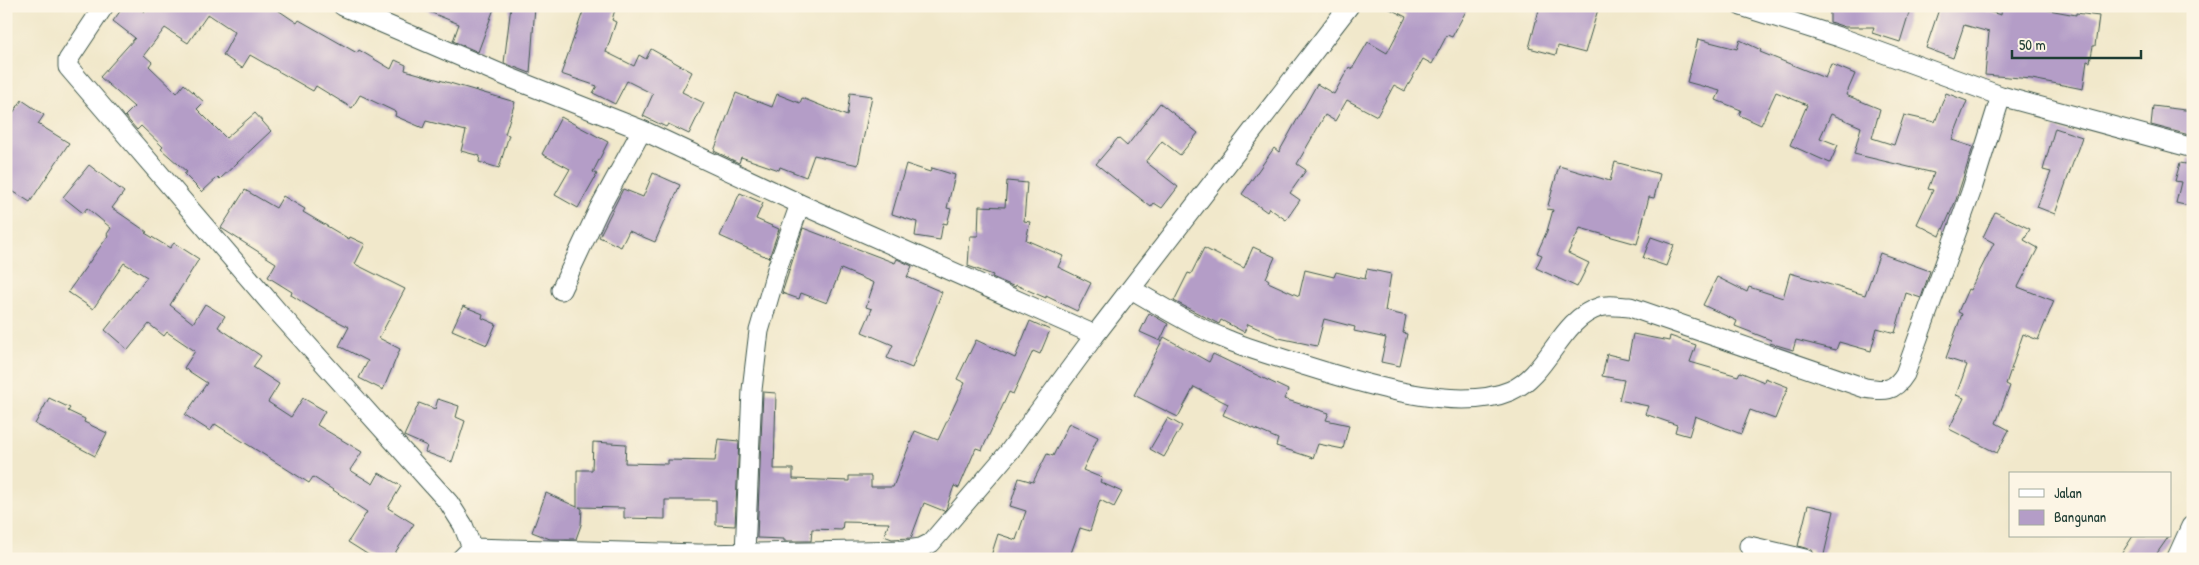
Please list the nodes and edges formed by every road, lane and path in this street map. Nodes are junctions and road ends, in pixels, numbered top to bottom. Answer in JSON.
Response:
{"nodes":[{"id":1,"x":104,"y":6,"type":"edge"},
{"id":2,"x":343,"y":6,"type":"edge"},
{"id":3,"x":1349,"y":6,"type":"edge"},
{"id":4,"x":1741,"y":6,"type":"edge"},
{"id":5,"x":2001,"y":96,"type":"junction"},
{"id":6,"x":642,"y":130,"type":"junction"},
{"id":7,"x":2193,"y":148,"type":"edge"},
{"id":8,"x":800,"y":204,"type":"junction"},
{"id":9,"x":1131,"y":289,"type":"junction"},
{"id":10,"x":561,"y":290,"type":"dead end"},
{"id":11,"x":1095,"y":335,"type":"junction"},
{"id":12,"x":2193,"y":528,"type":"edge"},
{"id":13,"x":1749,"y":546,"type":"dead end"},
{"id":14,"x":467,"y":553,"type":"edge"},
{"id":15,"x":745,"y":553,"type":"junction"},
{"id":16,"x":699,"y":557,"type":"edge"},
{"id":17,"x":1805,"y":559,"type":"edge"},
{"id":18,"x":2179,"y":559,"type":"edge"}],
"edges":[{"from":1,"to":14,"type":"street"},
{"from":2,"to":6,"type":"street"},
{"from":3,"to":9,"type":"street"},
{"from":4,"to":5,"type":"street"},
{"from":5,"to":7,"type":"street"},
{"from":5,"to":9,"type":"street"},
{"from":6,"to":8,"type":"street"},
{"from":6,"to":10,"type":"street"},
{"from":8,"to":11,"type":"street"},
{"from":8,"to":15,"type":"street"},
{"from":9,"to":11,"type":"street"},
{"from":11,"to":15,"type":"street"},
{"from":12,"to":18,"type":"street"},
{"from":13,"to":17,"type":"street"},
{"from":14,"to":16,"type":"street"},
{"from":15,"to":16,"type":"street"}]}
